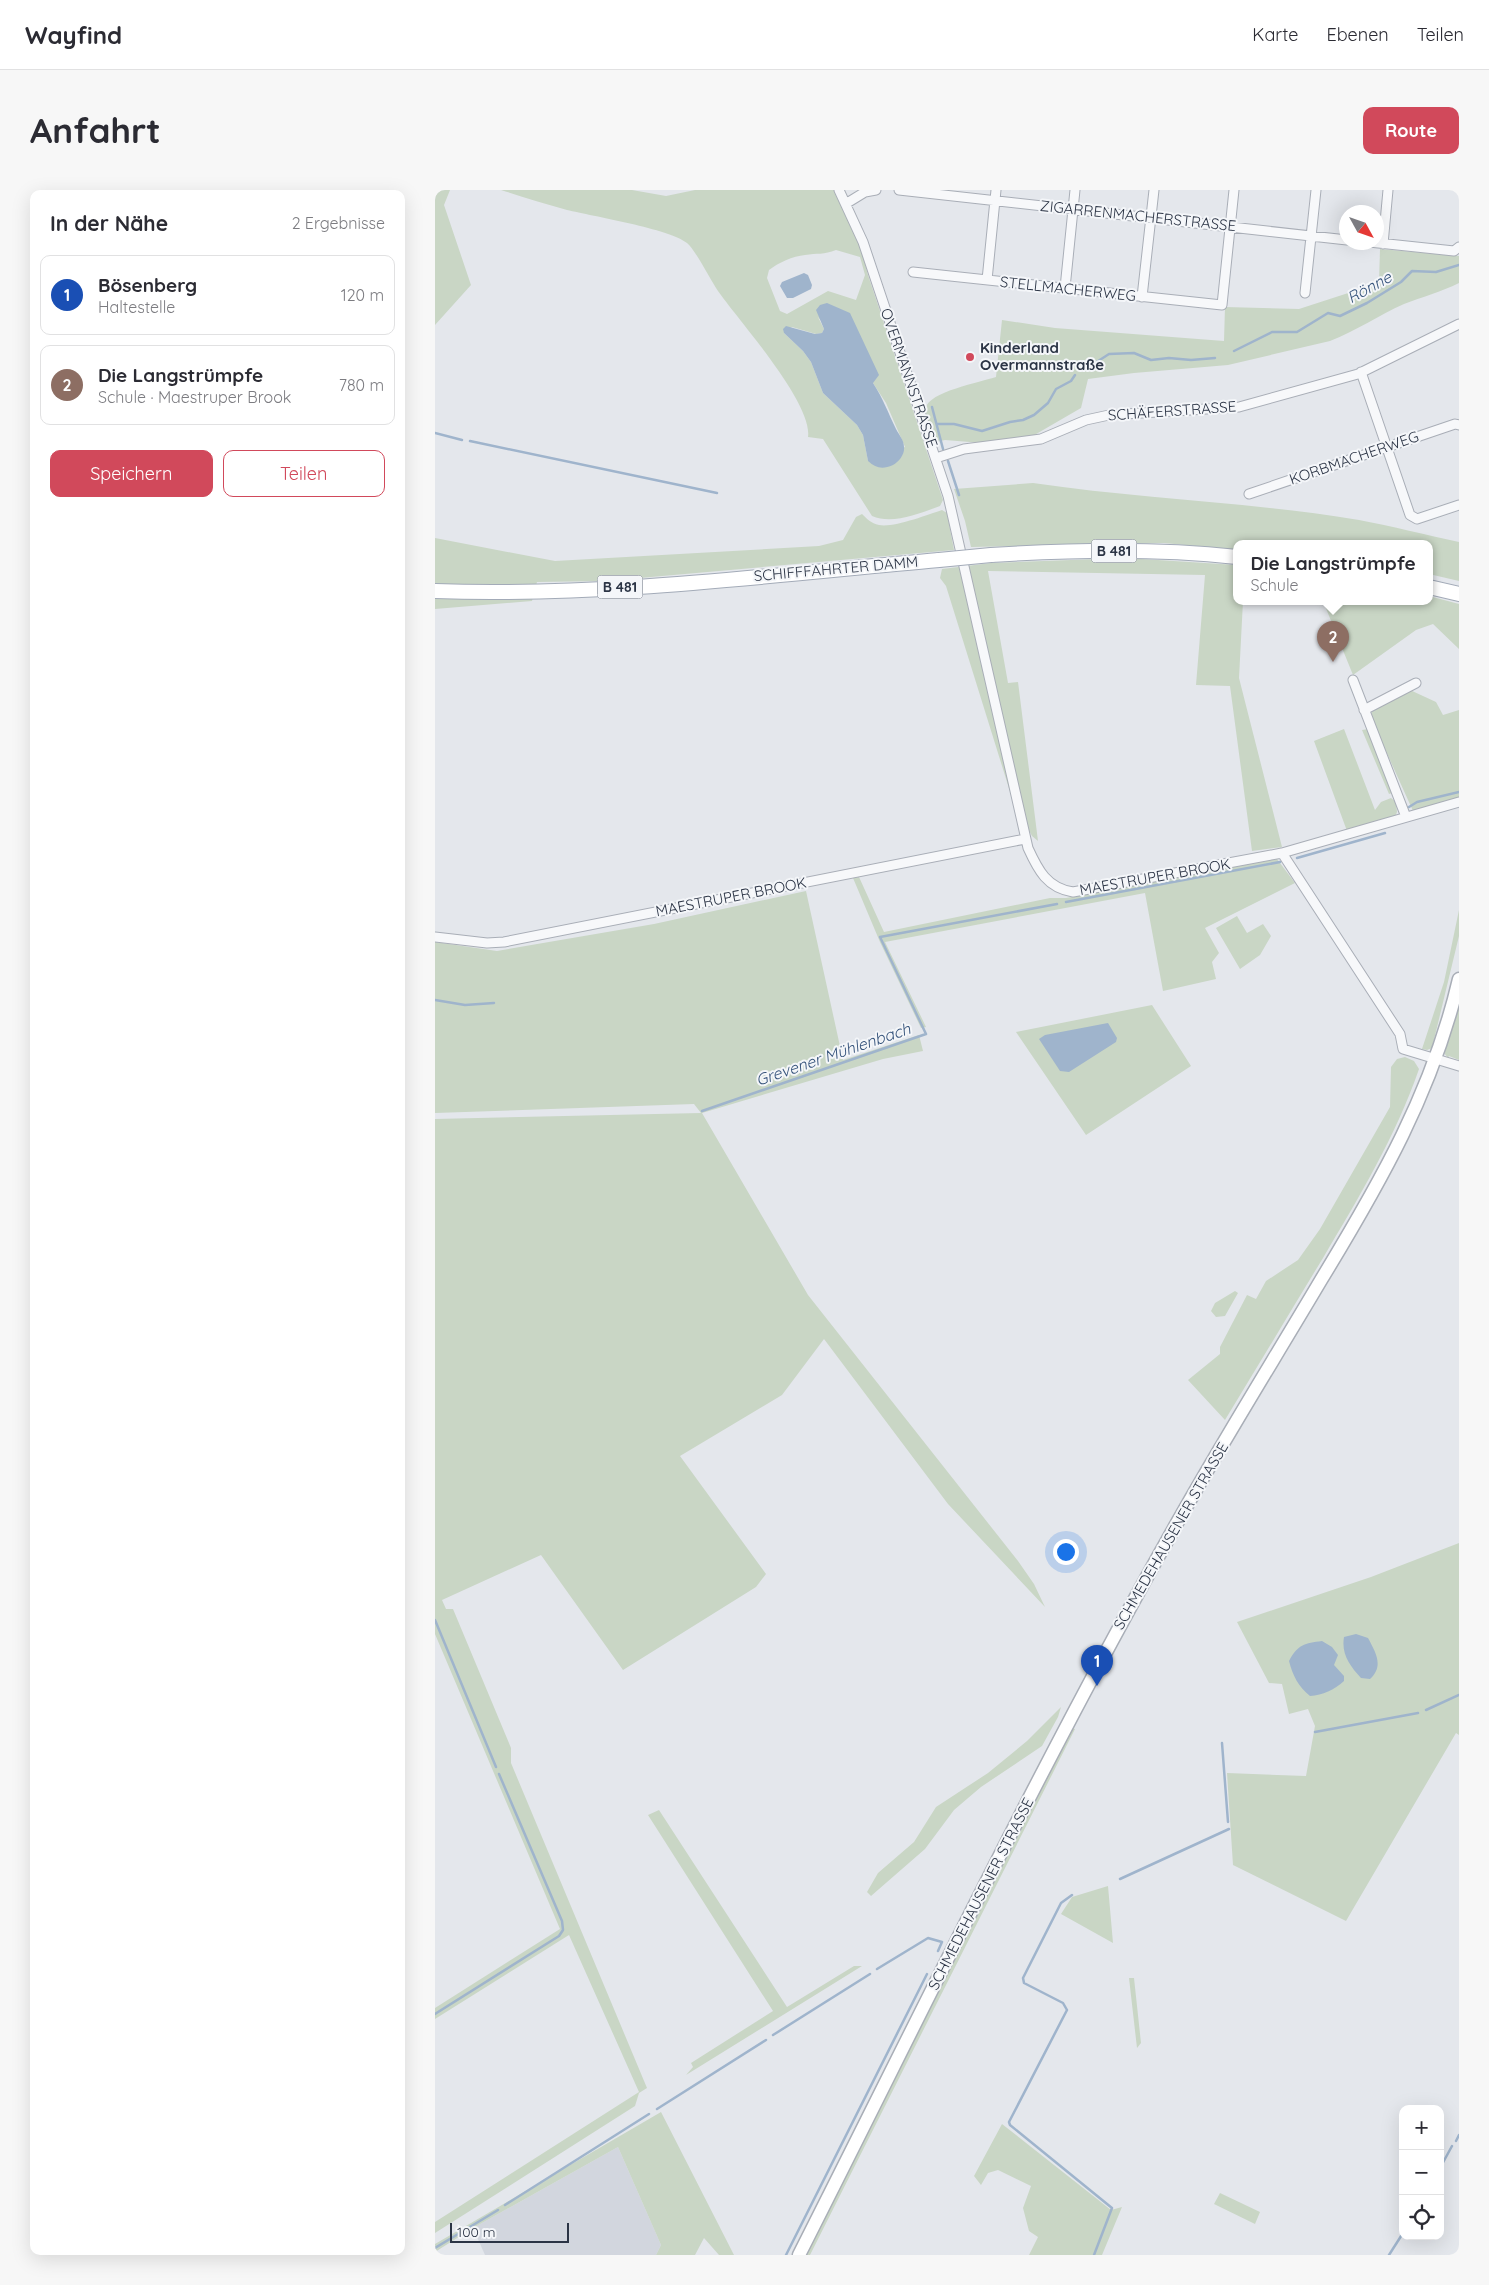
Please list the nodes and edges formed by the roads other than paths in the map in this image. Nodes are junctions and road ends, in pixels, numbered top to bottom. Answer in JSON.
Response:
{"nodes":[{"id":1,"x":839,"y":190,"type":"edge"},
{"id":2,"x":876,"y":190,"type":"edge"},
{"id":3,"x":899,"y":190,"type":"edge"},
{"id":4,"x":996,"y":190,"type":"edge"},
{"id":5,"x":1075,"y":190,"type":"edge"},
{"id":6,"x":1153,"y":190,"type":"edge"},
{"id":7,"x":1235,"y":190,"type":"edge"},
{"id":8,"x":1316,"y":190,"type":"edge"},
{"id":9,"x":1389,"y":190,"type":"edge"},
{"id":10,"x":995,"y":200,"type":"junction"},
{"id":11,"x":847,"y":203,"type":"junction"},
{"id":12,"x":1073,"y":209,"type":"junction"},
{"id":13,"x":1151,"y":217,"type":"junction"},
{"id":14,"x":1231,"y":226,"type":"junction"},
{"id":15,"x":1384,"y":235,"type":"edge"},
{"id":16,"x":1311,"y":236,"type":"junction"},
{"id":17,"x":1339,"y":239,"type":"edge"},
{"id":18,"x":1384,"y":244,"type":"edge"},
{"id":19,"x":1459,"y":247,"type":"edge"},
{"id":20,"x":913,"y":272,"type":"dead end"},
{"id":21,"x":987,"y":280,"type":"junction"},
{"id":22,"x":1065,"y":288,"type":"junction"},
{"id":23,"x":1305,"y":293,"type":"dead end"},
{"id":24,"x":1142,"y":297,"type":"junction"},
{"id":25,"x":1459,"y":324,"type":"edge"},
{"id":26,"x":1361,"y":372,"type":"junction"},
{"id":27,"x":1459,"y":424,"type":"edge"},
{"id":28,"x":1387,"y":447,"type":"junction"},
{"id":29,"x":936,"y":458,"type":"junction"},
{"id":30,"x":1249,"y":494,"type":"dead end"},
{"id":31,"x":1459,"y":505,"type":"edge"},
{"id":32,"x":1233,"y":557,"type":"edge"},
{"id":33,"x":965,"y":570,"type":"joint"},
{"id":34,"x":1433,"y":588,"type":"edge"},
{"id":35,"x":435,"y":591,"type":"edge"},
{"id":36,"x":1459,"y":594,"type":"edge"},
{"id":37,"x":1353,"y":680,"type":"dead end"},
{"id":38,"x":1416,"y":683,"type":"dead end"},
{"id":39,"x":1364,"y":710,"type":"junction"},
{"id":40,"x":1459,"y":802,"type":"edge"},
{"id":41,"x":1406,"y":817,"type":"junction"},
{"id":42,"x":1025,"y":839,"type":"junction"},
{"id":43,"x":1282,"y":854,"type":"junction"},
{"id":44,"x":435,"y":937,"type":"edge"},
{"id":45,"x":1459,"y":979,"type":"edge"},
{"id":46,"x":1436,"y":1058,"type":"junction"},
{"id":47,"x":1459,"y":1066,"type":"edge"},
{"id":48,"x":799,"y":2255,"type":"edge"}],
"edges":[{"from":1,"to":11,"type":"street","name":"OVERMANNSTRASSE"},
{"from":2,"to":11,"type":"street"},
{"from":3,"to":10,"type":"street","name":"ZIGARRENMACHERSTRASSE"},
{"from":4,"to":10,"type":"street"},
{"from":5,"to":12,"type":"street"},
{"from":6,"to":13,"type":"street"},
{"from":7,"to":14,"type":"street"},
{"from":8,"to":16,"type":"street"},
{"from":9,"to":15,"type":"street"},
{"from":10,"to":12,"type":"street","name":"ZIGARRENMACHERSTRASSE"},
{"from":10,"to":21,"type":"street"},
{"from":11,"to":29,"type":"street","name":"OVERMANNSTRASSE"},
{"from":12,"to":13,"type":"street","name":"ZIGARRENMACHERSTRASSE"},
{"from":12,"to":22,"type":"street"},
{"from":13,"to":14,"type":"street","name":"ZIGARRENMACHERSTRASSE"},
{"from":13,"to":24,"type":"street"},
{"from":14,"to":16,"type":"street","name":"ZIGARRENMACHERSTRASSE"},
{"from":14,"to":24,"type":"street","name":"STELLMACHERWEG"},
{"from":16,"to":17,"type":"street","name":"ZIGARRENMACHERSTRASSE"},
{"from":16,"to":23,"type":"street"},
{"from":18,"to":19,"type":"street"},
{"from":20,"to":21,"type":"street","name":"STELLMACHERWEG"},
{"from":21,"to":22,"type":"street","name":"STELLMACHERWEG"},
{"from":22,"to":24,"type":"street","name":"STELLMACHERWEG"},
{"from":25,"to":26,"type":"street","name":"SCHÄFERSTRASSE"},
{"from":26,"to":28,"type":"street"},
{"from":26,"to":29,"type":"street","name":"SCHÄFERSTRASSE"},
{"from":27,"to":28,"type":"street","name":"KORBMACHERWEG"},
{"from":28,"to":30,"type":"street","name":"KORBMACHERWEG"},
{"from":28,"to":31,"type":"street"},
{"from":29,"to":33,"type":"street","name":"OVERMANNSTRASSE"},
{"from":32,"to":35,"type":"main road","name":"SCHIFFFAHRTER DAMM","number":"B 481","bridge":true},
{"from":33,"to":42,"type":"street","name":"MAESTRUPER BROOK"},
{"from":34,"to":36,"type":"main road"},
{"from":37,"to":39,"type":"street"},
{"from":38,"to":39,"type":"street"},
{"from":39,"to":41,"type":"street"},
{"from":40,"to":41,"type":"street","name":"MAESTRUPER BROOK"},
{"from":41,"to":43,"type":"street","name":"MAESTRUPER BROOK"},
{"from":42,"to":43,"type":"street","name":"MAESTRUPER BROOK"},
{"from":42,"to":44,"type":"street","name":"MAESTRUPER BROOK"},
{"from":43,"to":46,"type":"street"},
{"from":45,"to":46,"type":"main road","name":"SCHMEDEHAUSENER STRASSE"},
{"from":46,"to":47,"type":"street"},
{"from":46,"to":48,"type":"main road","name":"SCHMEDEHAUSENER STRASSE"}]}
